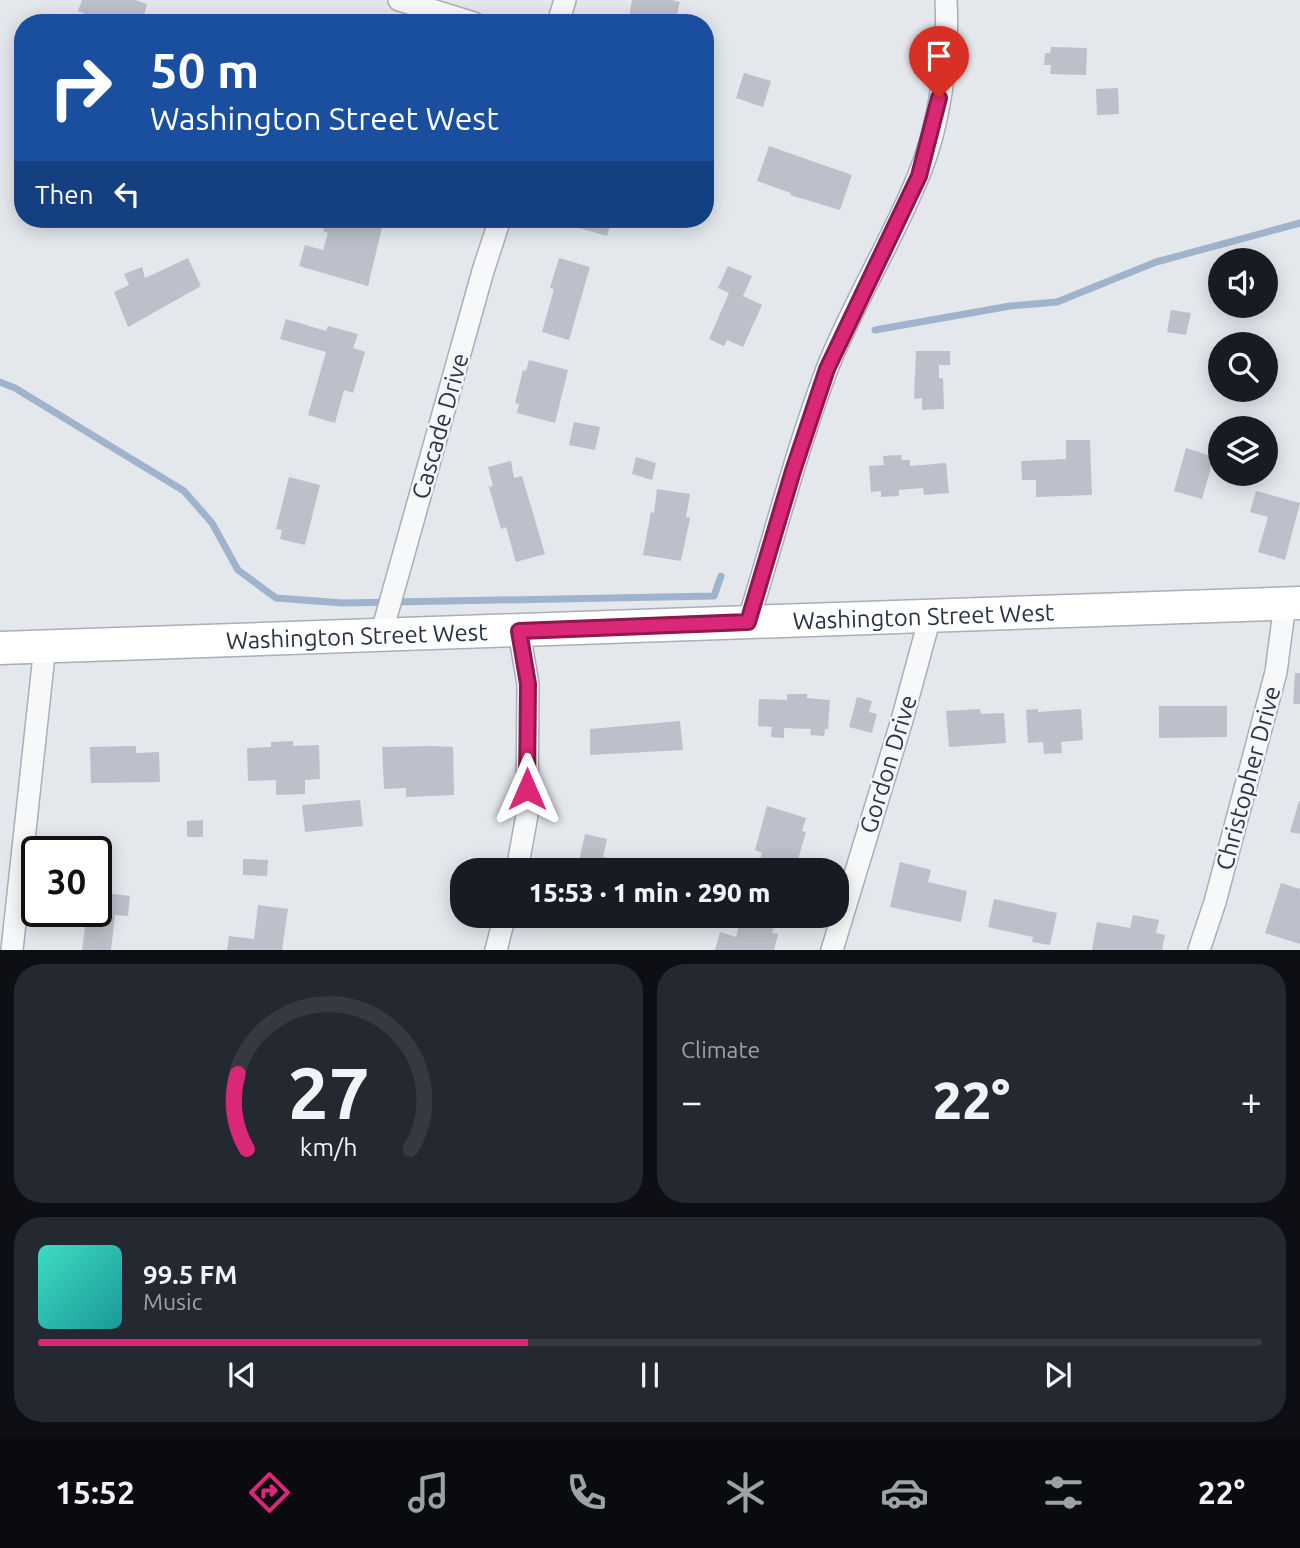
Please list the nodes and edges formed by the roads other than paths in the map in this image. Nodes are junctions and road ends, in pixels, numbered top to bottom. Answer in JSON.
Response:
{"nodes":[{"id":1,"x":399,"y":0,"type":"edge"},
{"id":2,"x":946,"y":0,"type":"edge"},
{"id":3,"x":445,"y":14,"type":"edge"},
{"id":4,"x":497,"y":228,"type":"edge"},
{"id":5,"x":1292,"y":603,"type":"edge"},
{"id":6,"x":930,"y":617,"type":"junction"},
{"id":7,"x":748,"y":622,"type":"junction"},
{"id":8,"x":519,"y":631,"type":"junction"},
{"id":9,"x":382,"y":635,"type":"junction"},
{"id":10,"x":45,"y":646,"type":"junction"},
{"id":11,"x":0,"y":648,"type":"edge"},
{"id":12,"x":519,"y":858,"type":"edge"},
{"id":13,"x":502,"y":928,"type":"edge"},
{"id":14,"x":12,"y":950,"type":"edge"},
{"id":15,"x":496,"y":950,"type":"edge"},
{"id":16,"x":832,"y":950,"type":"edge"},
{"id":17,"x":1199,"y":950,"type":"edge"}],
"edges":[{"from":1,"to":3,"type":"street"},
{"from":2,"to":7,"type":"street"},
{"from":4,"to":9,"type":"street","name":"Cascade Drive"},
{"from":5,"to":6,"type":"street","name":"Washington Street West"},
{"from":5,"to":17,"type":"street","name":"Christopher Drive"},
{"from":6,"to":7,"type":"street","name":"Washington Street West"},
{"from":6,"to":16,"type":"street","name":"Gordon Drive"},
{"from":7,"to":8,"type":"street","name":"Washington Street West"},
{"from":8,"to":9,"type":"street","name":"Washington Street West"},
{"from":8,"to":12,"type":"street"},
{"from":9,"to":10,"type":"street","name":"Washington Street West"},
{"from":10,"to":11,"type":"street","name":"Washington Street West"},
{"from":10,"to":14,"type":"street"},
{"from":13,"to":15,"type":"street"}]}
